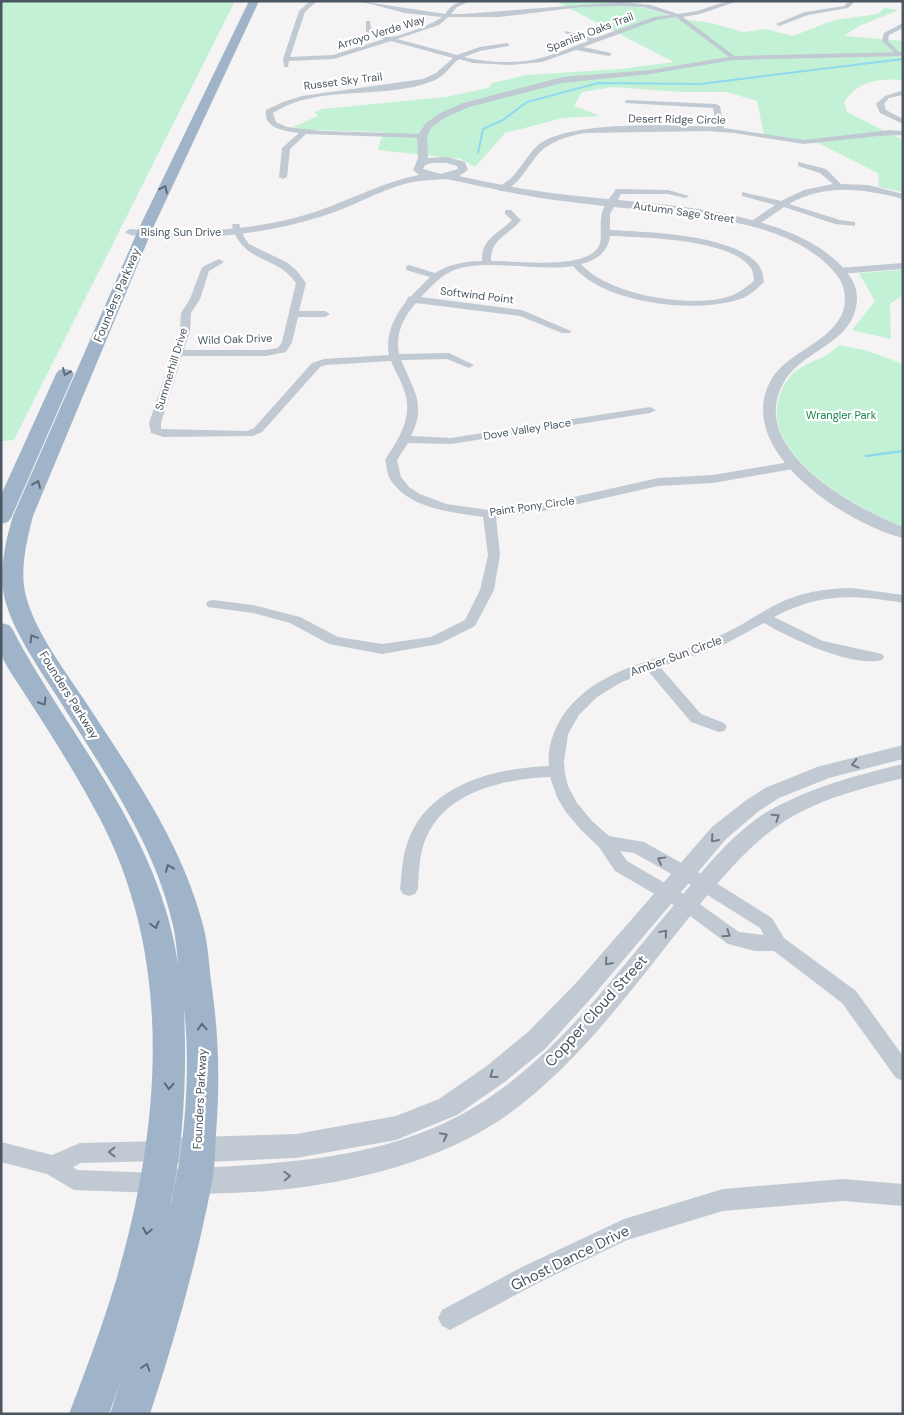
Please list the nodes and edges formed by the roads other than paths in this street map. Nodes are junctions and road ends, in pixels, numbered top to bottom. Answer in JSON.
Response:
{"nodes":[{"id":1,"x":244,"y":1,"type":"edge"},
{"id":2,"x":254,"y":1,"type":"edge"},
{"id":3,"x":314,"y":1,"type":"edge"},
{"id":4,"x":362,"y":1,"type":"edge"},
{"id":5,"x":467,"y":1,"type":"edge"},
{"id":6,"x":735,"y":1,"type":"edge"},
{"id":7,"x":852,"y":1,"type":"edge"},
{"id":8,"x":617,"y":2,"type":"edge"},
{"id":9,"x":447,"y":3,"type":"dead end"},
{"id":10,"x":455,"y":4,"type":"junction"},
{"id":11,"x":447,"y":15,"type":"junction"},
{"id":12,"x":675,"y":15,"type":"junction"},
{"id":13,"x":368,"y":22,"type":"dead end"},
{"id":14,"x":780,"y":24,"type":"dead end"},
{"id":15,"x":903,"y":25,"type":"edge"},
{"id":16,"x":568,"y":32,"type":"dead end"},
{"id":17,"x":391,"y":39,"type":"junction"},
{"id":18,"x":597,"y":40,"type":"junction"},
{"id":19,"x":507,"y":45,"type":"dead end"},
{"id":20,"x":577,"y":48,"type":"junction"},
{"id":21,"x":609,"y":54,"type":"dead end"},
{"id":22,"x":901,"y":54,"type":"edge"},
{"id":23,"x":456,"y":58,"type":"junction"},
{"id":24,"x":734,"y":58,"type":"junction"},
{"id":25,"x":286,"y":59,"type":"junction"},
{"id":26,"x":290,"y":69,"type":"dead end"},
{"id":27,"x":428,"y":80,"type":"junction"},
{"id":28,"x":439,"y":83,"type":"dead end"},
{"id":29,"x":902,"y":92,"type":"dead end"},
{"id":30,"x":627,"y":102,"type":"dead end"},
{"id":31,"x":903,"y":122,"type":"edge"},
{"id":32,"x":721,"y":130,"type":"junction"},
{"id":33,"x":304,"y":132,"type":"junction"},
{"id":34,"x":903,"y":133,"type":"edge"},
{"id":35,"x":422,"y":136,"type":"junction"},
{"id":36,"x":176,"y":139,"type":"dead end"},
{"id":37,"x":421,"y":147,"type":"junction"},
{"id":38,"x":167,"y":156,"type":"dead end"},
{"id":39,"x":445,"y":160,"type":"junction"},
{"id":40,"x":420,"y":164,"type":"junction"},
{"id":41,"x":801,"y":164,"type":"dead end"},
{"id":42,"x":463,"y":170,"type":"junction"},
{"id":43,"x":439,"y":176,"type":"junction"},
{"id":44,"x":283,"y":177,"type":"dead end"},
{"id":45,"x":478,"y":183,"type":"junction"},
{"id":46,"x":840,"y":187,"type":"junction"},
{"id":47,"x":502,"y":189,"type":"junction"},
{"id":48,"x":745,"y":194,"type":"dead end"},
{"id":49,"x":685,"y":196,"type":"dead end"},
{"id":50,"x":903,"y":197,"type":"edge"},
{"id":51,"x":612,"y":203,"type":"junction"},
{"id":52,"x":783,"y":204,"type":"junction"},
{"id":53,"x":508,"y":212,"type":"dead end"},
{"id":54,"x":753,"y":224,"type":"junction"},
{"id":55,"x":852,"y":224,"type":"dead end"},
{"id":56,"x":237,"y":228,"type":"junction"},
{"id":57,"x":140,"y":231,"type":"junction"},
{"id":58,"x":606,"y":233,"type":"junction"},
{"id":59,"x":219,"y":262,"type":"dead end"},
{"id":60,"x":487,"y":262,"type":"junction"},
{"id":61,"x":576,"y":263,"type":"junction"},
{"id":62,"x":903,"y":266,"type":"edge"},
{"id":63,"x":409,"y":268,"type":"dead end"},
{"id":64,"x":839,"y":270,"type":"junction"},
{"id":65,"x":436,"y":276,"type":"junction"},
{"id":66,"x":412,"y":299,"type":"junction"},
{"id":67,"x":293,"y":314,"type":"junction"},
{"id":68,"x":325,"y":314,"type":"dead end"},
{"id":69,"x":566,"y":331,"type":"dead end"},
{"id":70,"x":178,"y":353,"type":"junction"},
{"id":71,"x":393,"y":357,"type":"junction"},
{"id":72,"x":469,"y":365,"type":"dead end"},
{"id":73,"x":650,"y":410,"type":"dead end"},
{"id":74,"x":404,"y":439,"type":"junction"},
{"id":75,"x":795,"y":465,"type":"junction"},
{"id":76,"x":489,"y":514,"type":"junction"},
{"id":77,"x":1,"y":518,"type":"edge"},
{"id":78,"x":903,"y":533,"type":"edge"},
{"id":79,"x":903,"y":599,"type":"edge"},
{"id":80,"x":213,"y":604,"type":"dead end"},
{"id":81,"x":765,"y":618,"type":"junction"},
{"id":82,"x":1,"y":630,"type":"edge"},
{"id":83,"x":877,"y":657,"type":"dead end"},
{"id":84,"x":650,"y":664,"type":"junction"},
{"id":85,"x":719,"y":728,"type":"dead end"},
{"id":86,"x":903,"y":752,"type":"edge"},
{"id":87,"x":556,"y":771,"type":"junction"},
{"id":88,"x":903,"y":771,"type":"edge"},
{"id":89,"x":605,"y":842,"type":"junction"},
{"id":90,"x":694,"y":879,"type":"junction"},
{"id":91,"x":409,"y":889,"type":"dead end"},
{"id":92,"x":677,"y":899,"type":"junction"},
{"id":93,"x":778,"y":944,"type":"junction"},
{"id":94,"x":903,"y":1072,"type":"edge"},
{"id":95,"x":1,"y":1152,"type":"edge"},
{"id":96,"x":52,"y":1165,"type":"junction"},
{"id":97,"x":197,"y":1165,"type":"junction"},
{"id":98,"x":159,"y":1167,"type":"junction"},
{"id":99,"x":903,"y":1195,"type":"edge"},
{"id":100,"x":450,"y":1318,"type":"dead end"},
{"id":101,"x":89,"y":1414,"type":"edge"},
{"id":102,"x":130,"y":1414,"type":"edge"}],
"edges":[{"from":1,"to":36,"type":"highway"},
{"from":57,"to":2,"type":"highway","name":"Founders Parkway","one_way":true},
{"from":3,"to":25,"type":"street"},
{"from":4,"to":11,"type":"street"},
{"from":5,"to":10,"type":"street"},
{"from":6,"to":12,"type":"street","name":"Spanish Oaks Trail"},
{"from":7,"to":14,"type":"street"},
{"from":8,"to":11,"type":"street"},
{"from":8,"to":12,"type":"street"},
{"from":9,"to":10,"type":"street"},
{"from":10,"to":11,"type":"street"},
{"from":11,"to":17,"type":"street","name":"Arroyo Verde Way"},
{"from":12,"to":18,"type":"street","name":"Spanish Oaks Trail"},
{"from":12,"to":24,"type":"street"},
{"from":13,"to":17,"type":"street","name":"Spanish Oaks Trail"},
{"from":15,"to":22,"type":"street"},
{"from":16,"to":18,"type":"street"},
{"from":17,"to":23,"type":"street","name":"Spanish Oaks Trail"},
{"from":17,"to":25,"type":"street","name":"Arroyo Verde Way"},
{"from":18,"to":20,"type":"street","name":"Spanish Oaks Trail"},
{"from":19,"to":23,"type":"street"},
{"from":20,"to":21,"type":"street"},
{"from":20,"to":23,"type":"street","name":"Spanish Oaks Trail"},
{"from":22,"to":24,"type":"street"},
{"from":23,"to":27,"type":"street","name":"Russet Sky Trail"},
{"from":24,"to":35,"type":"street"},
{"from":25,"to":26,"type":"street"},
{"from":27,"to":28,"type":"street"},
{"from":27,"to":33,"type":"street","name":"Russet Sky Trail"},
{"from":29,"to":31,"type":"street"},
{"from":30,"to":32,"type":"street"},
{"from":32,"to":34,"type":"street","name":"Desert Ridge Circle"},
{"from":32,"to":47,"type":"street","name":"Desert Ridge Circle"},
{"from":33,"to":35,"type":"street","name":"Russet Sky Trail"},
{"from":33,"to":44,"type":"street"},
{"from":35,"to":37,"type":"street"},
{"from":37,"to":39,"type":"street"},
{"from":37,"to":40,"type":"street"},
{"from":38,"to":57,"type":"highway","name":"Founders Parkway"},
{"from":39,"to":40,"type":"street","name":"Rising Sun Drive"},
{"from":39,"to":42,"type":"street","name":"Autumn Sage Street"},
{"from":40,"to":43,"type":"street"},
{"from":40,"to":56,"type":"street","name":"Rising Sun Drive"},
{"from":41,"to":46,"type":"street"},
{"from":42,"to":43,"type":"street","name":"Rising Sun Drive"},
{"from":42,"to":45,"type":"street","name":"Autumn Sage Street"},
{"from":43,"to":45,"type":"street","name":"Autumn Sage Street"},
{"from":43,"to":56,"type":"street","name":"Rising Sun Drive"},
{"from":45,"to":47,"type":"street","name":"Autumn Sage Street"},
{"from":46,"to":50,"type":"street"},
{"from":46,"to":52,"type":"street"},
{"from":47,"to":51,"type":"street","name":"Autumn Sage Street"},
{"from":48,"to":52,"type":"street"},
{"from":49,"to":51,"type":"street"},
{"from":51,"to":54,"type":"street","name":"Autumn Sage Street"},
{"from":51,"to":58,"type":"street","name":"Paint Pony Circle"},
{"from":52,"to":54,"type":"street"},
{"from":52,"to":55,"type":"street"},
{"from":53,"to":60,"type":"street"},
{"from":54,"to":64,"type":"street","name":"Autumn Sage Street"},
{"from":56,"to":57,"type":"street","name":"Rising Sun Drive"},
{"from":56,"to":67,"type":"street","name":"Wild Oak Drive"},
{"from":57,"to":77,"type":"highway","name":"Founders Parkway","one_way":true},
{"from":97,"to":57,"type":"highway","name":"Founders Parkway","one_way":true},
{"from":58,"to":61,"type":"street","name":"Paint Pony Circle"},
{"from":58,"to":61,"type":"street"},
{"from":59,"to":70,"type":"street","name":"Summerhill Drive"},
{"from":60,"to":61,"type":"street","name":"Paint Pony Circle"},
{"from":60,"to":65,"type":"street","name":"Paint Pony Circle"},
{"from":62,"to":64,"type":"street"},
{"from":63,"to":65,"type":"street"},
{"from":64,"to":75,"type":"street","name":"Autumn Sage Street"},
{"from":65,"to":66,"type":"street","name":"Paint Pony Circle"},
{"from":66,"to":69,"type":"street","name":"Softwind Point"},
{"from":66,"to":71,"type":"street","name":"Paint Pony Circle"},
{"from":67,"to":68,"type":"street"},
{"from":67,"to":70,"type":"street","name":"Wild Oak Drive"},
{"from":70,"to":71,"type":"street","name":"Summerhill Drive"},
{"from":71,"to":72,"type":"street"},
{"from":71,"to":74,"type":"street","name":"Paint Pony Circle"},
{"from":73,"to":74,"type":"street","name":"Dove Valley Place"},
{"from":74,"to":76,"type":"street","name":"Paint Pony Circle"},
{"from":75,"to":76,"type":"street","name":"Paint Pony Circle"},
{"from":75,"to":78,"type":"street","name":"Autumn Sage Street"},
{"from":76,"to":80,"type":"street"},
{"from":79,"to":81,"type":"street","name":"Amber Sun Circle"},
{"from":81,"to":83,"type":"street"},
{"from":81,"to":84,"type":"street","name":"Amber Sun Circle"},
{"from":82,"to":98,"type":"highway","name":"Founders Parkway","one_way":true},
{"from":84,"to":85,"type":"street"},
{"from":84,"to":87,"type":"street","name":"Amber Sun Circle"},
{"from":86,"to":90,"type":"street","name":"Copper Cloud Street","one_way":true},
{"from":87,"to":89,"type":"street","name":"Amber Sun Circle"},
{"from":87,"to":91,"type":"street"},
{"from":90,"to":88,"type":"street","name":"Copper Cloud Street","one_way":true},
{"from":90,"to":89,"type":"street","one_way":true},
{"from":89,"to":92,"type":"street","name":"Amber Sun Circle"},
{"from":90,"to":92,"type":"street","name":"Copper Cloud Street"},
{"from":90,"to":93,"type":"street"},
{"from":92,"to":93,"type":"street","name":"Amber Sun Circle","one_way":true},
{"from":92,"to":97,"type":"street","name":"Copper Cloud Street"},
{"from":93,"to":94,"type":"street"},
{"from":95,"to":96,"type":"street"},
{"from":98,"to":96,"type":"street","one_way":true},
{"from":96,"to":98,"type":"street"},
{"from":97,"to":98,"type":"street","name":"Copper Cloud Street"},
{"from":102,"to":97,"type":"highway","name":"Founders Parkway","one_way":true},
{"from":98,"to":101,"type":"highway","name":"Founders Parkway","one_way":true},
{"from":99,"to":100,"type":"street","name":"Ghost Dance Drive"}]}
